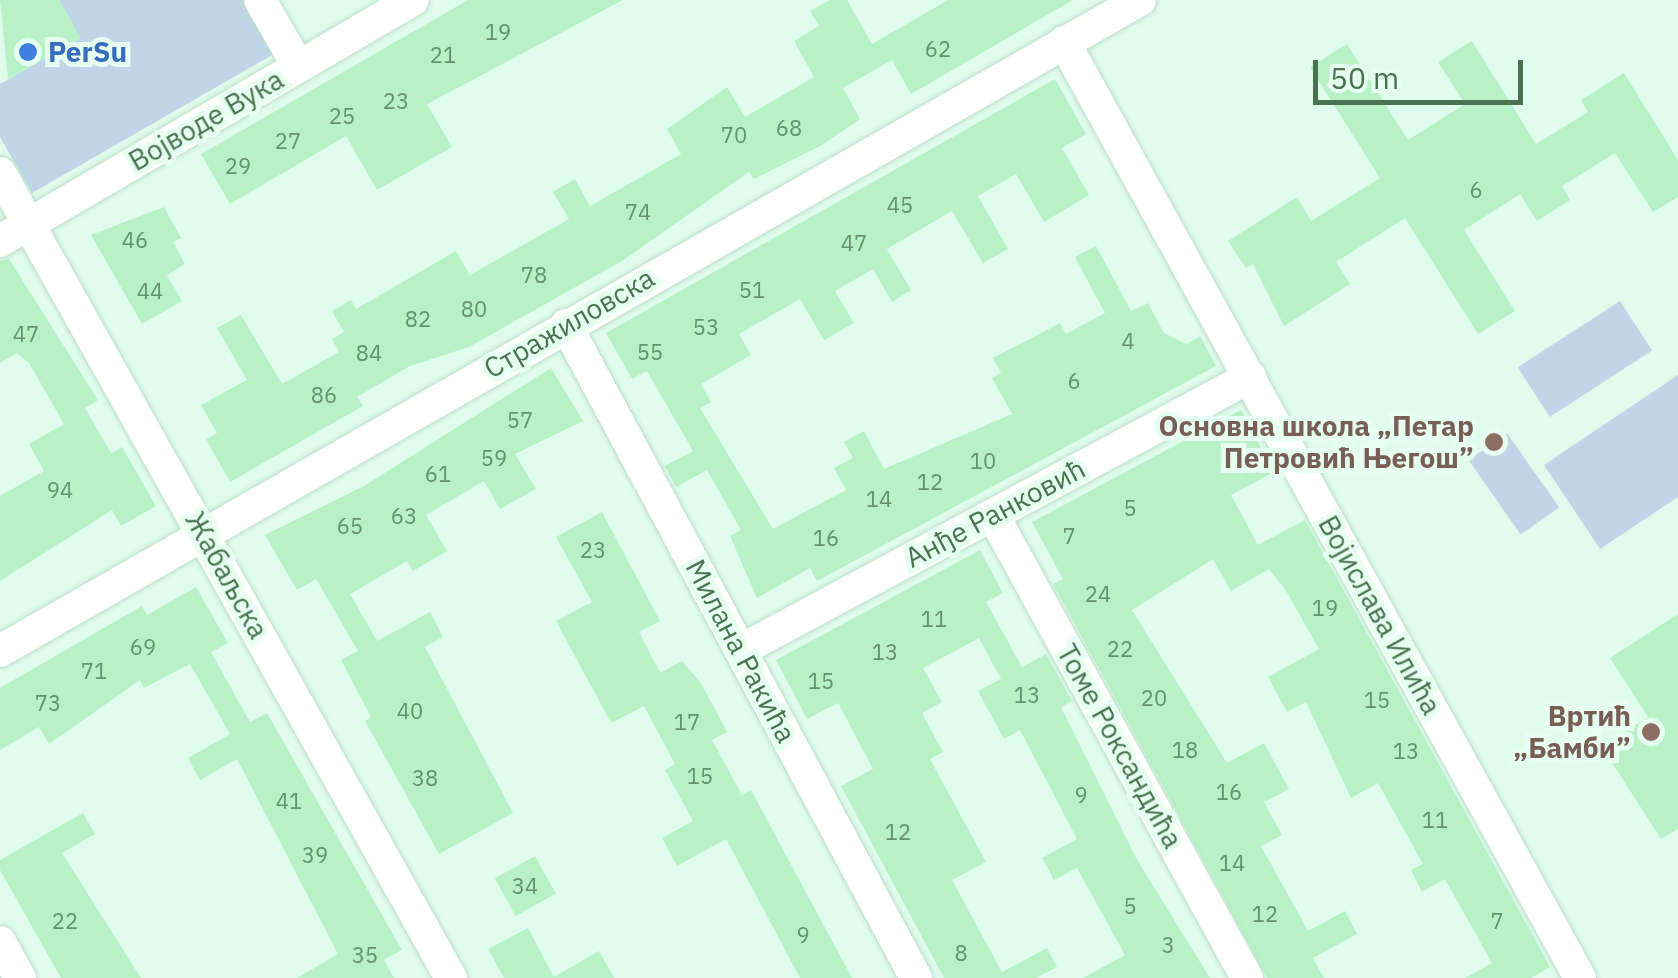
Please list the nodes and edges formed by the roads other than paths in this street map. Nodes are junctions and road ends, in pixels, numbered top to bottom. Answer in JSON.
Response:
{"nodes":[{"id":1,"x":260,"y":0,"type":"edge"},
{"id":2,"x":413,"y":0,"type":"edge"},
{"id":3,"x":1140,"y":0,"type":"edge"},
{"id":4,"x":1064,"y":42,"type":"junction"},
{"id":5,"x":298,"y":66,"type":"junction"},
{"id":6,"x":0,"y":173,"type":"edge"},
{"id":7,"x":29,"y":224,"type":"junction"},
{"id":8,"x":0,"y":241,"type":"edge"},
{"id":9,"x":566,"y":325,"type":"junction"},
{"id":10,"x":1250,"y":377,"type":"junction"},
{"id":11,"x":993,"y":514,"type":"junction"},
{"id":12,"x":204,"y":534,"type":"junction"},
{"id":13,"x":741,"y":650,"type":"junction"},
{"id":14,"x":0,"y":651,"type":"edge"},
{"id":15,"x":0,"y":942,"type":"edge"},
{"id":16,"x":20,"y":978,"type":"edge"},
{"id":17,"x":450,"y":978,"type":"edge"},
{"id":18,"x":916,"y":978,"type":"edge"},
{"id":19,"x":1247,"y":978,"type":"edge"},
{"id":20,"x":1580,"y":978,"type":"edge"}],
"edges":[{"from":1,"to":5,"type":"street"},
{"from":2,"to":5,"type":"street","name":"Војводе Вука"},
{"from":3,"to":4,"type":"street","name":"Стражиловска"},
{"from":4,"to":9,"type":"street","name":"Стражиловска"},
{"from":4,"to":10,"type":"street","name":"Војислава Илића"},
{"from":5,"to":7,"type":"street","name":"Војводе Вука"},
{"from":6,"to":7,"type":"street","name":"Жабаљска"},
{"from":7,"to":8,"type":"street","name":"Војводе Вука"},
{"from":7,"to":12,"type":"street","name":"Жабаљска"},
{"from":9,"to":12,"type":"street","name":"Стражиловска"},
{"from":9,"to":13,"type":"street","name":"Милана Ракића"},
{"from":10,"to":11,"type":"street","name":"Анђе Ранковић"},
{"from":10,"to":20,"type":"street","name":"Војислава Илића"},
{"from":11,"to":13,"type":"street","name":"Анђе Ранковић"},
{"from":11,"to":19,"type":"street","name":"Томе Роксандића"},
{"from":12,"to":14,"type":"street","name":"Стражиловска"},
{"from":12,"to":17,"type":"street","name":"Жабаљска"},
{"from":13,"to":18,"type":"street","name":"Милана Ракића"},
{"from":15,"to":16,"type":"street"}]}
